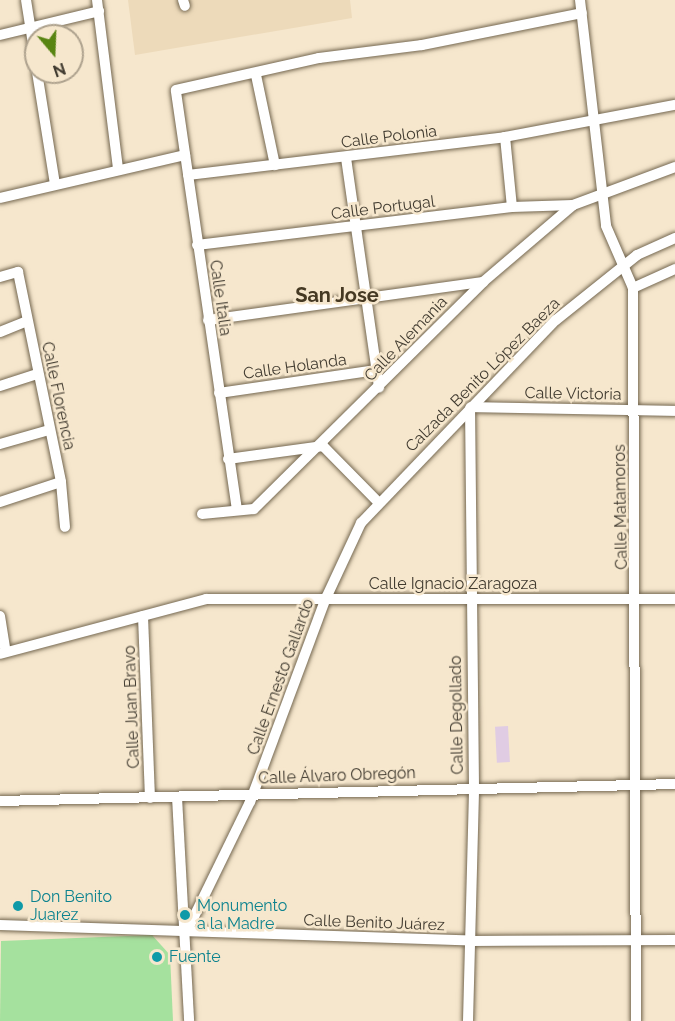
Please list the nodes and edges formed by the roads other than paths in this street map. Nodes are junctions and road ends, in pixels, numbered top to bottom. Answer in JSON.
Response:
{"nodes":[{"id":1,"x":26,"y":0,"type":"edge"},
{"id":2,"x":580,"y":0,"type":"edge"},
{"id":3,"x":98,"y":6,"type":"edge"},
{"id":4,"x":582,"y":13,"type":"junction"},
{"id":5,"x":30,"y":24,"type":"edge"},
{"id":6,"x":40,"y":24,"type":"edge"},
{"id":7,"x":24,"y":29,"type":"edge"},
{"id":8,"x":0,"y":35,"type":"edge"},
{"id":9,"x":256,"y":75,"type":"junction"},
{"id":10,"x":39,"y":84,"type":"edge"},
{"id":11,"x":675,"y":105,"type":"edge"},
{"id":12,"x":595,"y":124,"type":"junction"},
{"id":13,"x":505,"y":137,"type":"junction"},
{"id":14,"x":185,"y":155,"type":"junction"},
{"id":15,"x":346,"y":158,"type":"junction"},
{"id":16,"x":275,"y":165,"type":"junction"},
{"id":17,"x":675,"y":167,"type":"edge"},
{"id":18,"x":118,"y":168,"type":"junction"},
{"id":19,"x":188,"y":176,"type":"junction"},
{"id":20,"x":55,"y":184,"type":"junction"},
{"id":21,"x":603,"y":192,"type":"junction"},
{"id":22,"x":0,"y":198,"type":"edge"},
{"id":23,"x":573,"y":205,"type":"junction"},
{"id":24,"x":512,"y":207,"type":"junction"},
{"id":25,"x":358,"y":226,"type":"junction"},
{"id":26,"x":675,"y":238,"type":"edge"},
{"id":27,"x":197,"y":245,"type":"junction"},
{"id":28,"x":621,"y":267,"type":"junction"},
{"id":29,"x":675,"y":269,"type":"edge"},
{"id":30,"x":0,"y":277,"type":"edge"},
{"id":31,"x":483,"y":282,"type":"junction"},
{"id":32,"x":633,"y":288,"type":"junction"},
{"id":33,"x":365,"y":298,"type":"junction"},
{"id":34,"x":208,"y":320,"type":"junction"},
{"id":35,"x":27,"y":321,"type":"junction"},
{"id":36,"x":0,"y":332,"type":"edge"},
{"id":37,"x":376,"y":370,"type":"junction"},
{"id":38,"x":38,"y":374,"type":"junction"},
{"id":39,"x":0,"y":386,"type":"edge"},
{"id":40,"x":379,"y":388,"type":"junction"},
{"id":41,"x":219,"y":393,"type":"junction"},
{"id":42,"x":470,"y":408,"type":"junction"},
{"id":43,"x":636,"y":410,"type":"junction"},
{"id":44,"x":675,"y":411,"type":"edge"},
{"id":45,"x":49,"y":430,"type":"junction"},
{"id":46,"x":0,"y":444,"type":"edge"},
{"id":47,"x":323,"y":446,"type":"junction"},
{"id":48,"x":228,"y":459,"type":"junction"},
{"id":49,"x":61,"y":482,"type":"junction"},
{"id":50,"x":0,"y":502,"type":"edge"},
{"id":51,"x":379,"y":503,"type":"junction"},
{"id":52,"x":237,"y":510,"type":"junction"},
{"id":53,"x":202,"y":514,"type":"dead end"},
{"id":54,"x":64,"y":527,"type":"dead end"},
{"id":55,"x":326,"y":598,"type":"junction"},
{"id":56,"x":470,"y":599,"type":"junction"},
{"id":57,"x":637,"y":599,"type":"junction"},
{"id":58,"x":675,"y":600,"type":"edge"},
{"id":59,"x":0,"y":616,"type":"edge"},
{"id":60,"x":143,"y":616,"type":"junction"},
{"id":61,"x":3,"y":653,"type":"edge"},
{"id":62,"x":675,"y":784,"type":"edge"},
{"id":63,"x":637,"y":785,"type":"junction"},
{"id":64,"x":474,"y":787,"type":"junction"},
{"id":65,"x":254,"y":794,"type":"junction"},
{"id":66,"x":177,"y":797,"type":"junction"},
{"id":67,"x":150,"y":798,"type":"junction"},
{"id":68,"x":0,"y":801,"type":"edge"},
{"id":69,"x":0,"y":925,"type":"edge"},
{"id":70,"x":186,"y":931,"type":"junction"},
{"id":71,"x":634,"y":939,"type":"junction"},
{"id":72,"x":675,"y":940,"type":"edge"},
{"id":73,"x":471,"y":941,"type":"junction"},
{"id":74,"x":189,"y":1021,"type":"edge"},
{"id":75,"x":468,"y":1021,"type":"edge"},
{"id":76,"x":636,"y":1021,"type":"edge"}],
"edges":[{"from":1,"to":5,"type":"street"},
{"from":2,"to":4,"type":"street","name":"Calle Matamoros"},
{"from":3,"to":6,"type":"street"},
{"from":3,"to":18,"type":"street"},
{"from":4,"to":9,"type":"street"},
{"from":4,"to":12,"type":"street","name":"Calle Matamoros"},
{"from":7,"to":8,"type":"street"},
{"from":9,"to":14,"type":"street","name":"Calle Italia"},
{"from":9,"to":16,"type":"street"},
{"from":10,"to":20,"type":"street"},
{"from":11,"to":12,"type":"street","name":"Calle Polonia"},
{"from":12,"to":13,"type":"street","name":"Calle Polonia"},
{"from":12,"to":21,"type":"street","name":"Calle Matamoros"},
{"from":13,"to":15,"type":"street","name":"Calle Polonia"},
{"from":13,"to":24,"type":"street"},
{"from":14,"to":18,"type":"street"},
{"from":14,"to":19,"type":"street","name":"Calle Italia"},
{"from":15,"to":16,"type":"street","name":"Calle Polonia"},
{"from":15,"to":25,"type":"street"},
{"from":16,"to":19,"type":"street","name":"Calle Polonia"},
{"from":17,"to":21,"type":"street","name":"Calle Alemania"},
{"from":18,"to":20,"type":"street"},
{"from":19,"to":27,"type":"street","name":"Calle Italia"},
{"from":20,"to":22,"type":"street"},
{"from":21,"to":23,"type":"street","name":"Calle Alemania"},
{"from":21,"to":28,"type":"street","name":"Calle Matamoros"},
{"from":23,"to":24,"type":"street","name":"Calle Portugal"},
{"from":23,"to":31,"type":"street","name":"Calle Alemania"},
{"from":24,"to":25,"type":"street","name":"Calle Portugal"},
{"from":25,"to":27,"type":"street","name":"Calle Portugal"},
{"from":25,"to":33,"type":"street"},
{"from":26,"to":28,"type":"street","name":"Calzada Benito López Baeza"},
{"from":27,"to":34,"type":"street","name":"Calle Italia"},
{"from":28,"to":32,"type":"street","name":"Calle Matamoros"},
{"from":28,"to":42,"type":"street","name":"Calzada Benito López Baeza"},
{"from":29,"to":32,"type":"street"},
{"from":30,"to":35,"type":"street","name":"Calle Florencia"},
{"from":31,"to":33,"type":"street"},
{"from":31,"to":40,"type":"street","name":"Calle Alemania"},
{"from":32,"to":43,"type":"street","name":"Calle Matamoros"},
{"from":33,"to":34,"type":"street"},
{"from":33,"to":37,"type":"street"},
{"from":34,"to":41,"type":"street","name":"Calle Italia"},
{"from":35,"to":36,"type":"street"},
{"from":35,"to":38,"type":"street","name":"Calle Florencia"},
{"from":37,"to":40,"type":"street"},
{"from":37,"to":41,"type":"street","name":"Calle Holanda"},
{"from":38,"to":39,"type":"street"},
{"from":38,"to":45,"type":"street","name":"Calle Florencia"},
{"from":40,"to":47,"type":"street","name":"Calle Alemania"},
{"from":41,"to":48,"type":"street","name":"Calle Italia"},
{"from":42,"to":43,"type":"street","name":"Calle Victoria"},
{"from":42,"to":51,"type":"street","name":"Calzada Benito López Baeza"},
{"from":42,"to":56,"type":"street","name":"Calle Degollado"},
{"from":43,"to":44,"type":"street","name":"Calle Victoria"},
{"from":43,"to":57,"type":"street","name":"Calle Matamoros"},
{"from":45,"to":46,"type":"street"},
{"from":45,"to":49,"type":"street","name":"Calle Florencia"},
{"from":47,"to":48,"type":"street"},
{"from":47,"to":51,"type":"street"},
{"from":47,"to":52,"type":"street","name":"Calle Alemania"},
{"from":48,"to":52,"type":"street","name":"Calle Italia"},
{"from":49,"to":50,"type":"street"},
{"from":49,"to":54,"type":"street","name":"Calle Florencia"},
{"from":51,"to":55,"type":"street","name":"Calle Ernesto Gallardo"},
{"from":52,"to":53,"type":"street","name":"Calle Alemania"},
{"from":55,"to":56,"type":"street","name":"Calle Ignacio Zaragoza"},
{"from":55,"to":60,"type":"street","name":"Calle Ignacio Zaragoza"},
{"from":55,"to":65,"type":"street","name":"Calle Ernesto Gallardo"},
{"from":56,"to":57,"type":"street","name":"Calle Ignacio Zaragoza"},
{"from":56,"to":64,"type":"street","name":"Calle Degollado"},
{"from":57,"to":58,"type":"street","name":"Calle Ignacio Zaragoza"},
{"from":57,"to":63,"type":"street","name":"Calle Matamoros"},
{"from":59,"to":61,"type":"street"},
{"from":60,"to":61,"type":"street","name":"Calle Ignacio Zaragoza"},
{"from":60,"to":67,"type":"street","name":"Calle Juan Bravo"},
{"from":62,"to":63,"type":"street","name":"Calle Álvaro Obregón"},
{"from":63,"to":64,"type":"street","name":"Calle Álvaro Obregón"},
{"from":63,"to":71,"type":"street","name":"Calle Matamoros"},
{"from":64,"to":65,"type":"street","name":"Calle Álvaro Obregón"},
{"from":64,"to":73,"type":"street","name":"Calle Degollado"},
{"from":65,"to":66,"type":"street","name":"Calle Álvaro Obregón"},
{"from":65,"to":70,"type":"street","name":"Calle Ernesto Gallardo"},
{"from":66,"to":67,"type":"street","name":"Calle Álvaro Obregón"},
{"from":66,"to":70,"type":"street"},
{"from":67,"to":68,"type":"street","name":"Calle Álvaro Obregón"},
{"from":69,"to":70,"type":"street","name":"Calle Benito Juárez"},
{"from":70,"to":73,"type":"street","name":"Calle Benito Juárez"},
{"from":70,"to":74,"type":"street"},
{"from":71,"to":72,"type":"street","name":"Calle Benito Juárez"},
{"from":71,"to":73,"type":"street","name":"Calle Benito Juárez"},
{"from":71,"to":76,"type":"street","name":"Calle Matamoros"},
{"from":73,"to":75,"type":"street","name":"Calle Degollado"}]}
